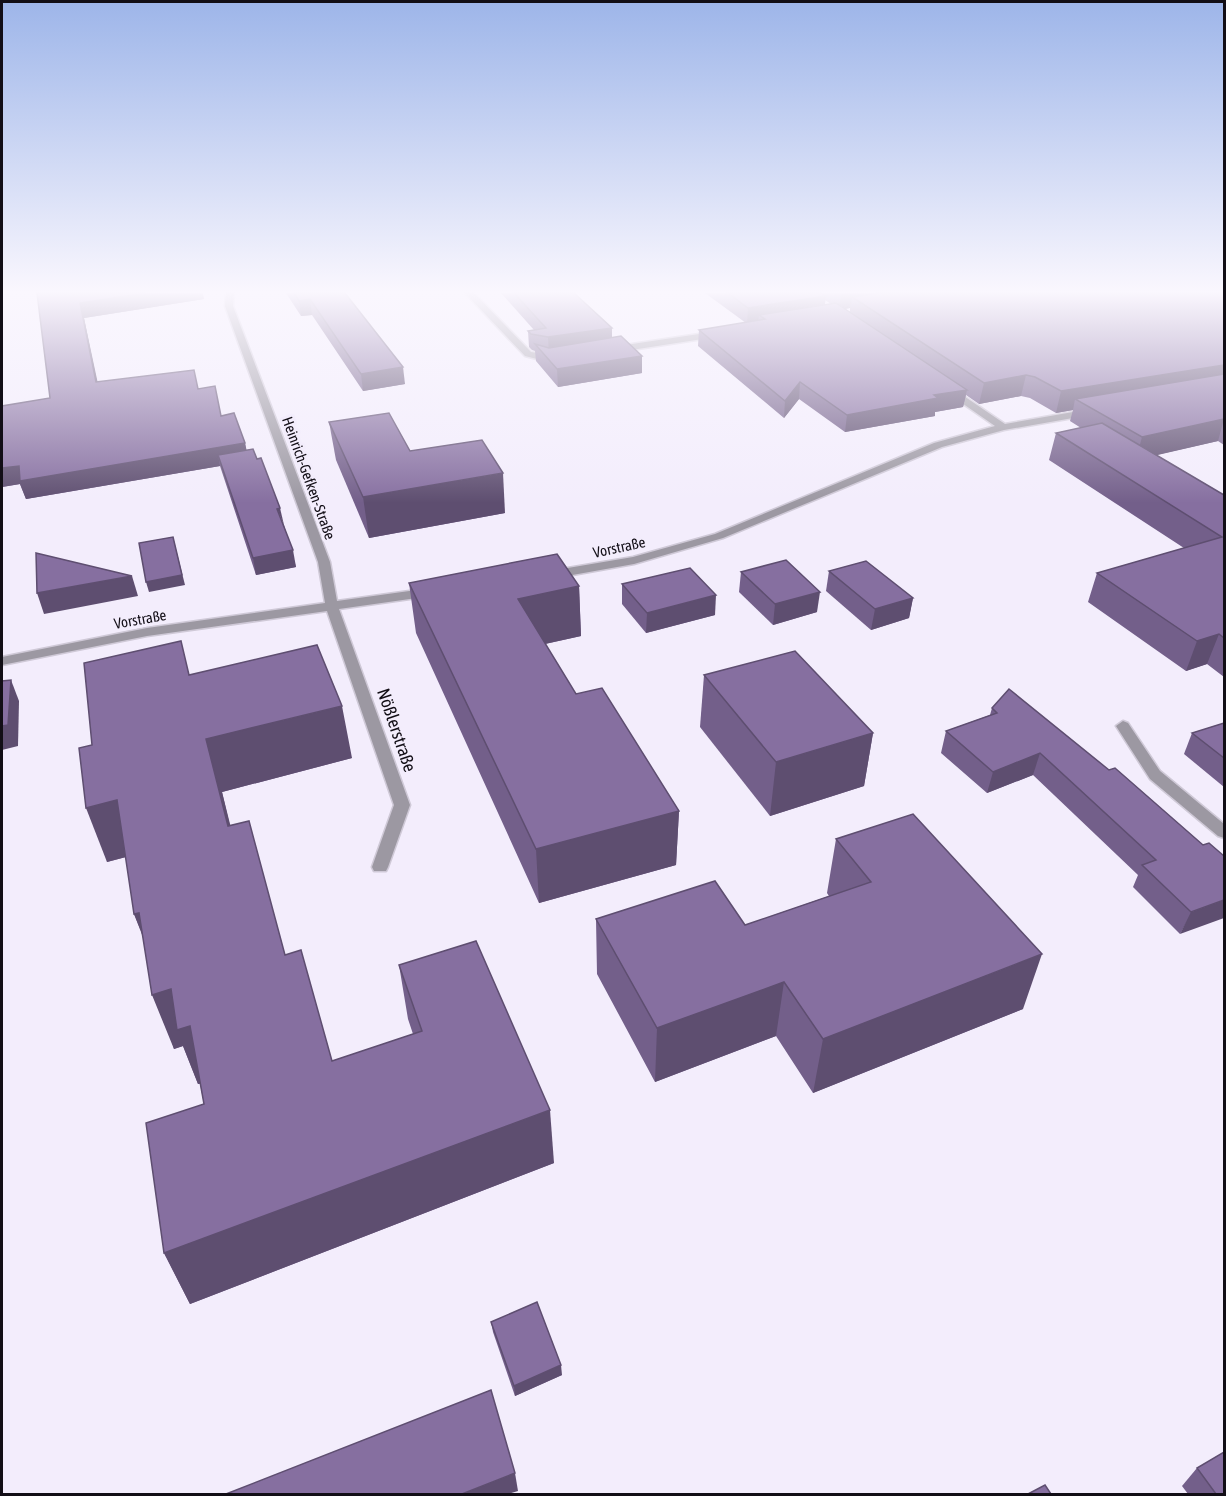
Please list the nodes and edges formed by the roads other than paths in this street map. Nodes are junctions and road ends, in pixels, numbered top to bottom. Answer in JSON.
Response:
{"nodes":[{"id":1,"x":249,"y":363,"type":"edge"},
{"id":2,"x":935,"y":381,"type":"edge"},
{"id":3,"x":1108,"y":409,"type":"edge"},
{"id":4,"x":1003,"y":427,"type":"junction"},
{"id":5,"x":532,"y":577,"type":"edge"},
{"id":6,"x":438,"y":591,"type":"edge"},
{"id":7,"x":332,"y":607,"type":"junction"},
{"id":8,"x":2,"y":661,"type":"edge"},
{"id":9,"x":1123,"y":726,"type":"dead end"},
{"id":10,"x":1224,"y":832,"type":"edge"},
{"id":11,"x":381,"y":867,"type":"dead end"}],
"edges":[{"from":1,"to":7,"type":"street","name":"Heinrich-Gefken-Straße"},
{"from":2,"to":4,"type":"street"},
{"from":3,"to":4,"type":"street","name":"Vorstraße"},
{"from":4,"to":5,"type":"street","name":"Vorstraße"},
{"from":6,"to":7,"type":"street","name":"Vorstraße"},
{"from":7,"to":8,"type":"street","name":"Vorstraße"},
{"from":7,"to":11,"type":"street","name":"Nößlerstraße"},
{"from":9,"to":10,"type":"street"}]}
